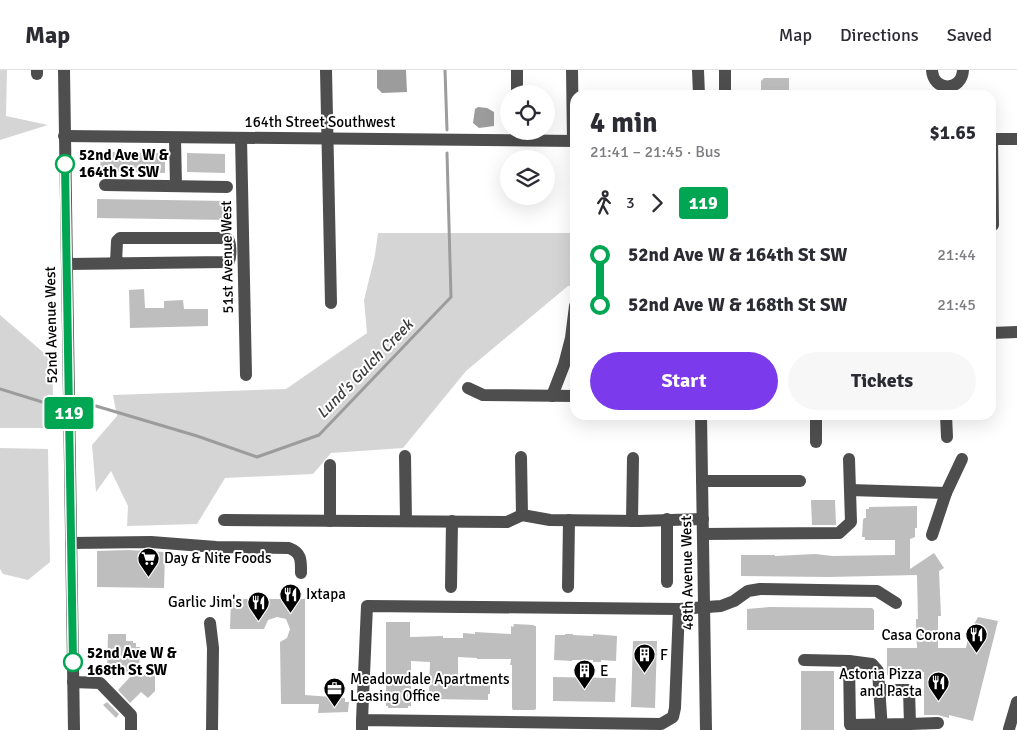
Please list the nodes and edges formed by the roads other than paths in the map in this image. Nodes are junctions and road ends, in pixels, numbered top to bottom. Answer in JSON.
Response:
{"nodes":[{"id":1,"x":64,"y":70,"type":"edge"},
{"id":2,"x":326,"y":70,"type":"edge"},
{"id":3,"x":516,"y":70,"type":"edge"},
{"id":4,"x":572,"y":70,"type":"edge"},
{"id":5,"x":698,"y":70,"type":"edge"},
{"id":6,"x":725,"y":70,"type":"edge"},
{"id":7,"x":932,"y":70,"type":"edge"},
{"id":8,"x":963,"y":70,"type":"edge"},
{"id":9,"x":517,"y":85,"type":"edge"},
{"id":10,"x":573,"y":90,"type":"edge"},
{"id":11,"x":699,"y":90,"type":"edge"},
{"id":12,"x":725,"y":90,"type":"edge"},
{"id":13,"x":941,"y":90,"type":"edge"},
{"id":14,"x":954,"y":90,"type":"edge"},
{"id":15,"x":64,"y":136,"type":"junction"},
{"id":16,"x":500,"y":136,"type":"edge"},
{"id":17,"x":176,"y":138,"type":"junction"},
{"id":18,"x":241,"y":138,"type":"junction"},
{"id":19,"x":327,"y":139,"type":"junction"},
{"id":20,"x":555,"y":139,"type":"edge"},
{"id":21,"x":996,"y":139,"type":"edge"},
{"id":22,"x":1017,"y":139,"type":"edge"},
{"id":23,"x":570,"y":141,"type":"edge"},
{"id":24,"x":105,"y":185,"type":"dead end"},
{"id":25,"x":176,"y":186,"type":"junction"},
{"id":26,"x":227,"y":187,"type":"dead end"},
{"id":27,"x":116,"y":262,"type":"junction"},
{"id":28,"x":67,"y":264,"type":"junction"},
{"id":29,"x":332,"y":303,"type":"dead end"},
{"id":30,"x":996,"y":332,"type":"edge"},
{"id":31,"x":1017,"y":332,"type":"edge"},
{"id":32,"x":570,"y":342,"type":"edge"},
{"id":33,"x":246,"y":375,"type":"dead end"},
{"id":34,"x":468,"y":388,"type":"dead end"},
{"id":35,"x":552,"y":396,"type":"junction"},
{"id":36,"x":570,"y":396,"type":"edge"},
{"id":37,"x":701,"y":420,"type":"edge"},
{"id":38,"x":816,"y":420,"type":"edge"},
{"id":39,"x":946,"y":420,"type":"edge"},
{"id":40,"x":947,"y":437,"type":"dead end"},
{"id":41,"x":816,"y":442,"type":"dead end"},
{"id":42,"x":405,"y":456,"type":"dead end"},
{"id":43,"x":521,"y":457,"type":"dead end"},
{"id":44,"x":633,"y":458,"type":"dead end"},
{"id":45,"x":849,"y":459,"type":"dead end"},
{"id":46,"x":962,"y":459,"type":"dead end"},
{"id":47,"x":330,"y":465,"type":"dead end"},
{"id":48,"x":702,"y":481,"type":"junction"},
{"id":49,"x":800,"y":481,"type":"dead end"},
{"id":50,"x":850,"y":490,"type":"junction"},
{"id":51,"x":946,"y":494,"type":"junction"},
{"id":52,"x":522,"y":515,"type":"junction"},
{"id":53,"x":667,"y":519,"type":"junction"},
{"id":54,"x":702,"y":519,"type":"junction"},
{"id":55,"x":224,"y":520,"type":"dead end"},
{"id":56,"x":569,"y":520,"type":"junction"},
{"id":57,"x":330,"y":521,"type":"junction"},
{"id":58,"x":406,"y":521,"type":"junction"},
{"id":59,"x":452,"y":521,"type":"junction"},
{"id":60,"x":632,"y":521,"type":"junction"},
{"id":61,"x":703,"y":534,"type":"junction"},
{"id":62,"x":932,"y":535,"type":"dead end"},
{"id":63,"x":71,"y":543,"type":"junction"},
{"id":64,"x":301,"y":573,"type":"dead end"},
{"id":65,"x":667,"y":582,"type":"dead end"},
{"id":66,"x":450,"y":587,"type":"dead end"},
{"id":67,"x":568,"y":587,"type":"dead end"},
{"id":68,"x":896,"y":603,"type":"dead end"},
{"id":69,"x":704,"y":607,"type":"junction"},
{"id":70,"x":679,"y":609,"type":"junction"},
{"id":71,"x":210,"y":623,"type":"dead end"},
{"id":72,"x":804,"y":660,"type":"dead end"},
{"id":73,"x":849,"y":661,"type":"junction"},
{"id":74,"x":73,"y":682,"type":"junction"},
{"id":75,"x":880,"y":690,"type":"junction"},
{"id":76,"x":1017,"y":702,"type":"edge"},
{"id":77,"x":938,"y":723,"type":"dead end"},
{"id":78,"x":910,"y":724,"type":"junction"},
{"id":79,"x":362,"y":725,"type":"edge"},
{"id":80,"x":882,"y":727,"type":"edge"},
{"id":81,"x":1009,"y":729,"type":"edge"},
{"id":82,"x":74,"y":730,"type":"edge"},
{"id":83,"x":131,"y":730,"type":"edge"},
{"id":84,"x":212,"y":730,"type":"edge"},
{"id":85,"x":706,"y":730,"type":"edge"}],
"edges":[{"from":1,"to":15,"type":"street","name":"52nd Avenue West"},
{"from":2,"to":19,"type":"street"},
{"from":3,"to":9,"type":"street"},
{"from":4,"to":10,"type":"street"},
{"from":5,"to":11,"type":"street"},
{"from":6,"to":12,"type":"street"},
{"from":7,"to":13,"type":"street"},
{"from":8,"to":14,"type":"street"},
{"from":13,"to":14,"type":"street"},
{"from":15,"to":17,"type":"street","name":"164th Street Southwest"},
{"from":15,"to":28,"type":"street","name":"52nd Avenue West"},
{"from":16,"to":19,"type":"street","name":"164th Street Southwest"},
{"from":17,"to":18,"type":"street","name":"164th Street Southwest"},
{"from":17,"to":25,"type":"street"},
{"from":18,"to":19,"type":"street","name":"164th Street Southwest"},
{"from":18,"to":33,"type":"street","name":"51st Avenue West"},
{"from":19,"to":29,"type":"street"},
{"from":20,"to":23,"type":"street","name":"164th Street Southwest"},
{"from":21,"to":22,"type":"street"},
{"from":24,"to":25,"type":"street"},
{"from":25,"to":26,"type":"street"},
{"from":27,"to":27,"type":"street"},
{"from":27,"to":28,"type":"street"},
{"from":28,"to":63,"type":"street","name":"52nd Avenue West"},
{"from":30,"to":31,"type":"street"},
{"from":32,"to":35,"type":"street"},
{"from":34,"to":35,"type":"street"},
{"from":35,"to":36,"type":"street"},
{"from":37,"to":48,"type":"street","name":"48th Avenue West"},
{"from":38,"to":41,"type":"street"},
{"from":39,"to":40,"type":"street"},
{"from":42,"to":58,"type":"street"},
{"from":43,"to":52,"type":"street"},
{"from":44,"to":60,"type":"street"},
{"from":45,"to":50,"type":"street"},
{"from":46,"to":51,"type":"street"},
{"from":47,"to":57,"type":"street"},
{"from":48,"to":49,"type":"street"},
{"from":48,"to":54,"type":"street","name":"48th Avenue West"},
{"from":50,"to":51,"type":"street"},
{"from":50,"to":61,"type":"street"},
{"from":51,"to":62,"type":"street"},
{"from":52,"to":56,"type":"street"},
{"from":52,"to":59,"type":"street"},
{"from":53,"to":54,"type":"street"},
{"from":53,"to":60,"type":"street"},
{"from":53,"to":65,"type":"street"},
{"from":54,"to":61,"type":"street","name":"48th Avenue West"},
{"from":55,"to":57,"type":"street"},
{"from":56,"to":60,"type":"street"},
{"from":56,"to":67,"type":"street"},
{"from":57,"to":58,"type":"street"},
{"from":58,"to":59,"type":"street"},
{"from":59,"to":66,"type":"street"},
{"from":61,"to":69,"type":"street","name":"48th Avenue West"},
{"from":63,"to":64,"type":"street"},
{"from":63,"to":74,"type":"street","name":"52nd Avenue West"},
{"from":68,"to":69,"type":"street"},
{"from":69,"to":70,"type":"street"},
{"from":69,"to":85,"type":"street","name":"48th Avenue West"},
{"from":70,"to":79,"type":"street"},
{"from":70,"to":79,"type":"street"},
{"from":71,"to":84,"type":"street"},
{"from":72,"to":73,"type":"street"},
{"from":73,"to":75,"type":"street"},
{"from":73,"to":80,"type":"street"},
{"from":74,"to":82,"type":"street","name":"52nd Avenue West"},
{"from":74,"to":83,"type":"street"},
{"from":75,"to":78,"type":"street"},
{"from":75,"to":80,"type":"street"},
{"from":76,"to":81,"type":"street"},
{"from":77,"to":78,"type":"street"},
{"from":78,"to":80,"type":"street"}]}
